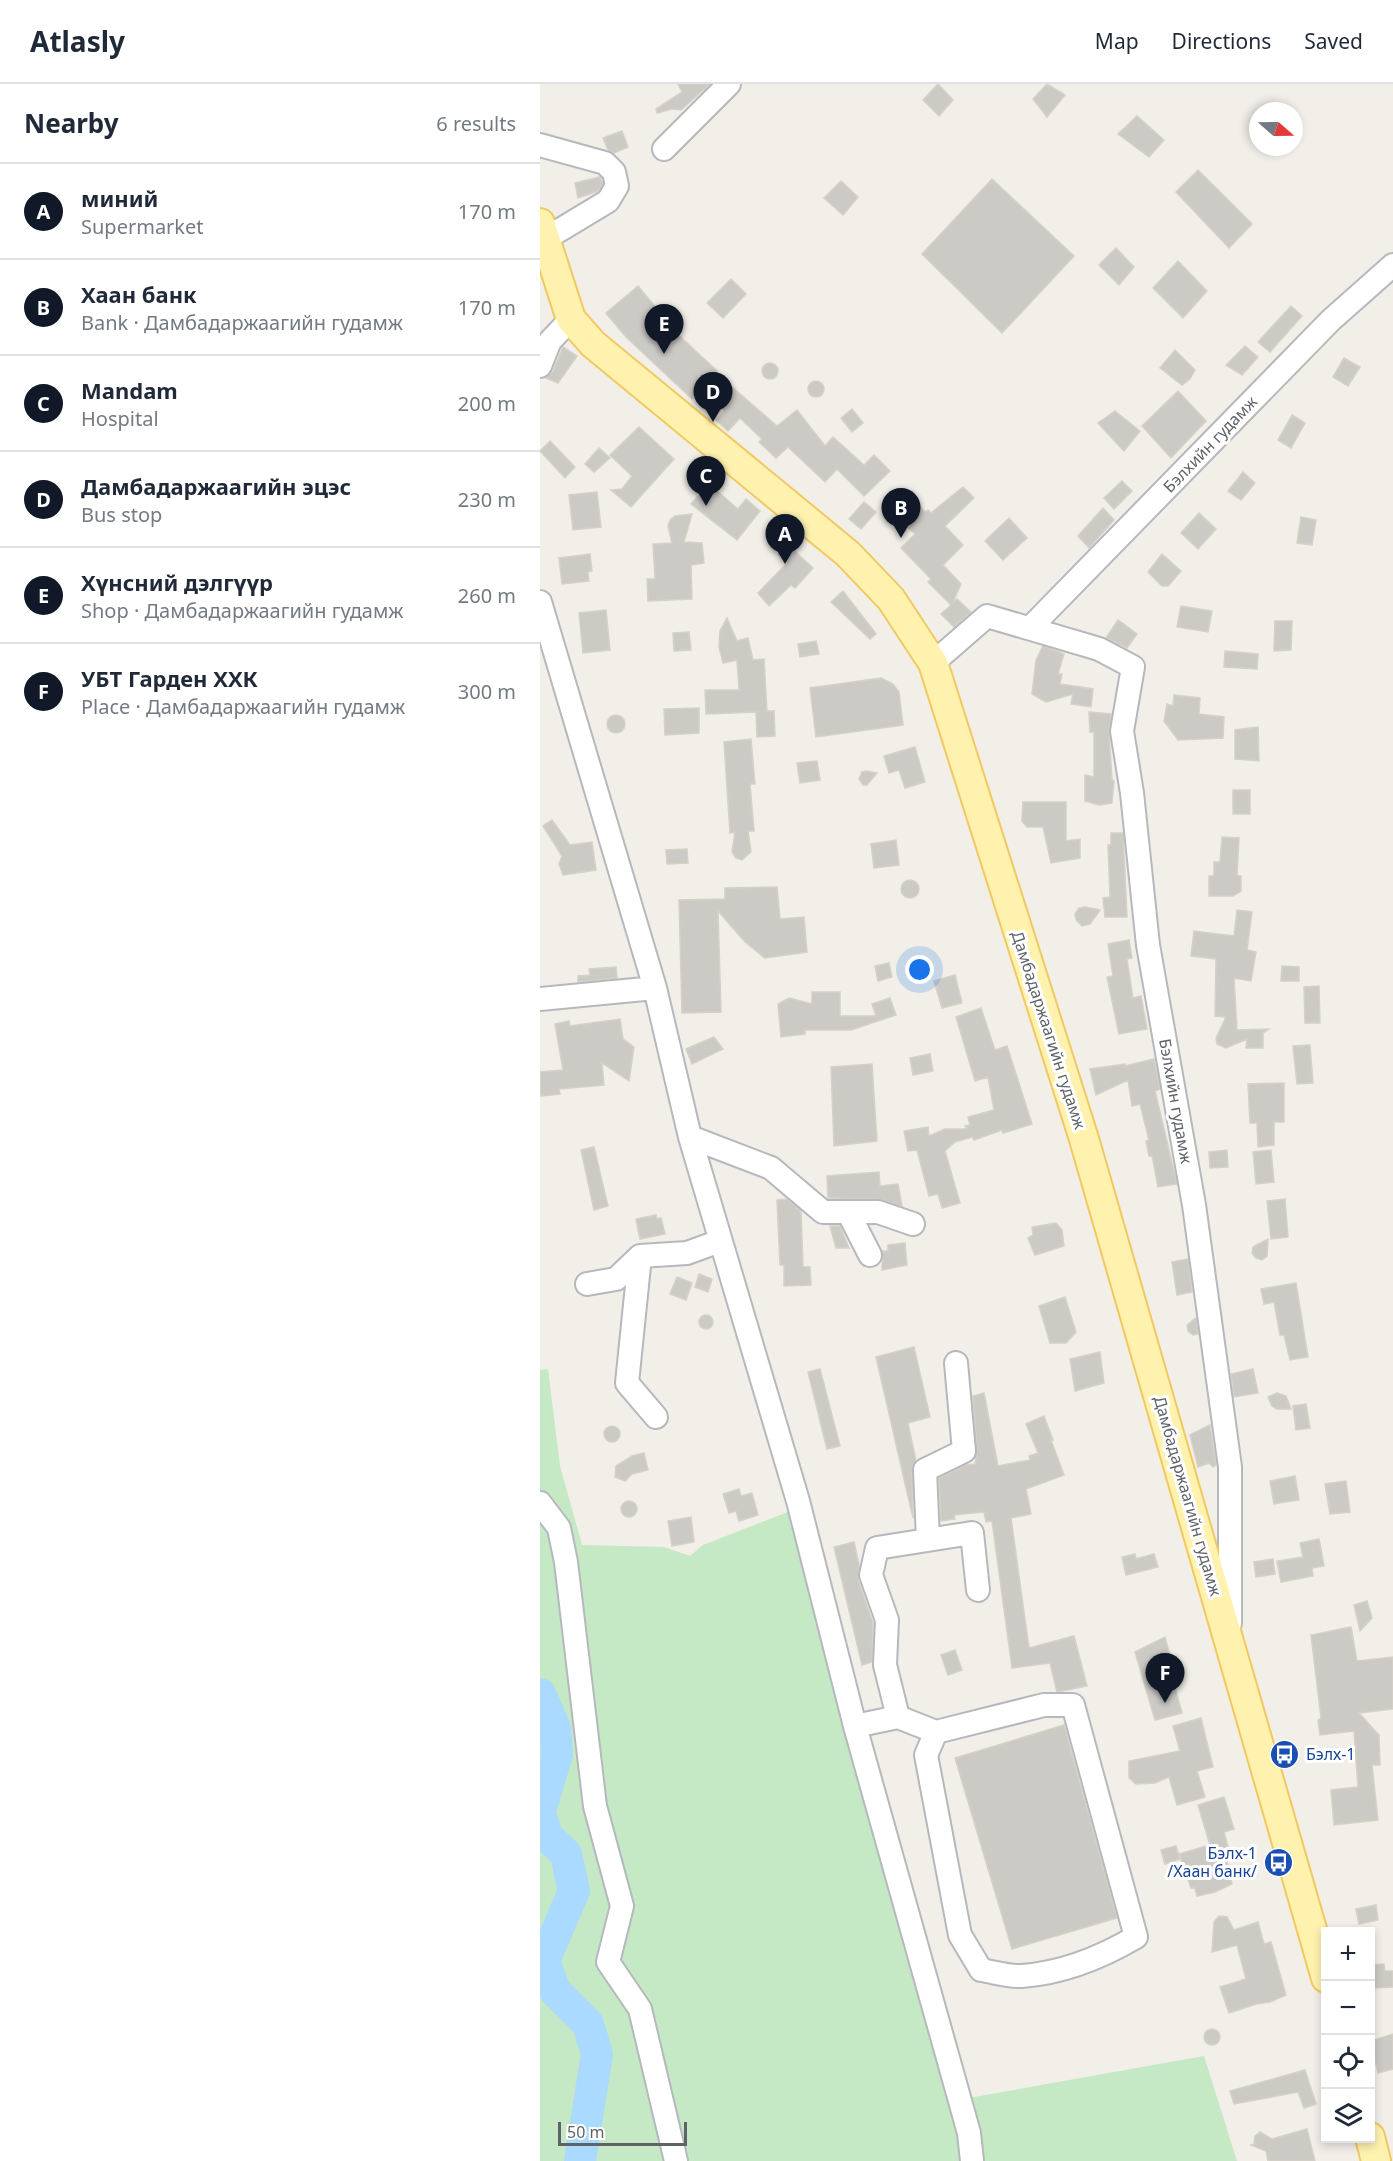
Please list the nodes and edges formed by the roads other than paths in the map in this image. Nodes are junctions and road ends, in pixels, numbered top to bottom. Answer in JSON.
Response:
{"nodes":[{"id":1,"x":729,"y":84,"type":"edge"},
{"id":2,"x":540,"y":145,"type":"edge"},
{"id":3,"x":664,"y":149,"type":"dead end"},
{"id":4,"x":542,"y":231,"type":"edge"},
{"id":5,"x":1393,"y":265,"type":"edge"},
{"id":6,"x":571,"y":319,"type":"junction"},
{"id":7,"x":540,"y":366,"type":"edge"},
{"id":8,"x":540,"y":602,"type":"edge"},
{"id":9,"x":1031,"y":627,"type":"junction"},
{"id":10,"x":933,"y":663,"type":"junction"},
{"id":11,"x":655,"y":988,"type":"junction"},
{"id":12,"x":540,"y":999,"type":"edge"},
{"id":13,"x":690,"y":1137,"type":"junction"},
{"id":14,"x":848,"y":1212,"type":"junction"},
{"id":15,"x":914,"y":1224,"type":"dead end"},
{"id":16,"x":720,"y":1241,"type":"junction"},
{"id":17,"x":870,"y":1255,"type":"dead end"},
{"id":18,"x":640,"y":1256,"type":"junction"},
{"id":19,"x":587,"y":1284,"type":"dead end"},
{"id":20,"x":956,"y":1364,"type":"dead end"},
{"id":21,"x":656,"y":1417,"type":"dead end"},
{"id":22,"x":540,"y":1503,"type":"edge"},
{"id":23,"x":928,"y":1540,"type":"junction"},
{"id":24,"x":978,"y":1590,"type":"dead end"},
{"id":25,"x":1230,"y":1645,"type":"junction"},
{"id":26,"x":898,"y":1717,"type":"junction"},
{"id":27,"x":855,"y":1726,"type":"junction"},
{"id":28,"x":936,"y":1732,"type":"junction"},
{"id":29,"x":1321,"y":1961,"type":"edge"},
{"id":30,"x":1372,"y":2143,"type":"edge"},
{"id":31,"x":676,"y":2161,"type":"edge"},
{"id":32,"x":972,"y":2161,"type":"edge"},
{"id":33,"x":1376,"y":2161,"type":"edge"}],
"edges":[{"from":1,"to":3,"type":"street"},
{"from":2,"to":4,"type":"street"},
{"from":4,"to":6,"type":"main road","name":"Дамбадаржаагийн гудамж"},
{"from":5,"to":9,"type":"street","name":"Бэлхийн гудамж"},
{"from":6,"to":7,"type":"street"},
{"from":6,"to":10,"type":"main road","name":"Дамбадаржаагийн гудамж"},
{"from":8,"to":11,"type":"street"},
{"from":9,"to":10,"type":"street","name":"Бэлхийн гудамж"},
{"from":9,"to":25,"type":"street","name":"Бэлхийн гудамж"},
{"from":10,"to":25,"type":"main road","name":"Дамбадаржаагийн гудамж"},
{"from":11,"to":12,"type":"street"},
{"from":11,"to":13,"type":"street"},
{"from":13,"to":14,"type":"street"},
{"from":13,"to":16,"type":"street"},
{"from":14,"to":15,"type":"street"},
{"from":14,"to":17,"type":"street"},
{"from":16,"to":18,"type":"street"},
{"from":16,"to":27,"type":"street"},
{"from":18,"to":19,"type":"street"},
{"from":18,"to":21,"type":"street"},
{"from":20,"to":23,"type":"street"},
{"from":22,"to":31,"type":"street"},
{"from":23,"to":24,"type":"street"},
{"from":23,"to":26,"type":"street"},
{"from":25,"to":29,"type":"main road","name":"Дамбадаржаагийн гудамж"},
{"from":26,"to":27,"type":"street"},
{"from":26,"to":28,"type":"street"},
{"from":27,"to":32,"type":"street"},
{"from":28,"to":28,"type":"street"},
{"from":30,"to":33,"type":"main road"}]}
